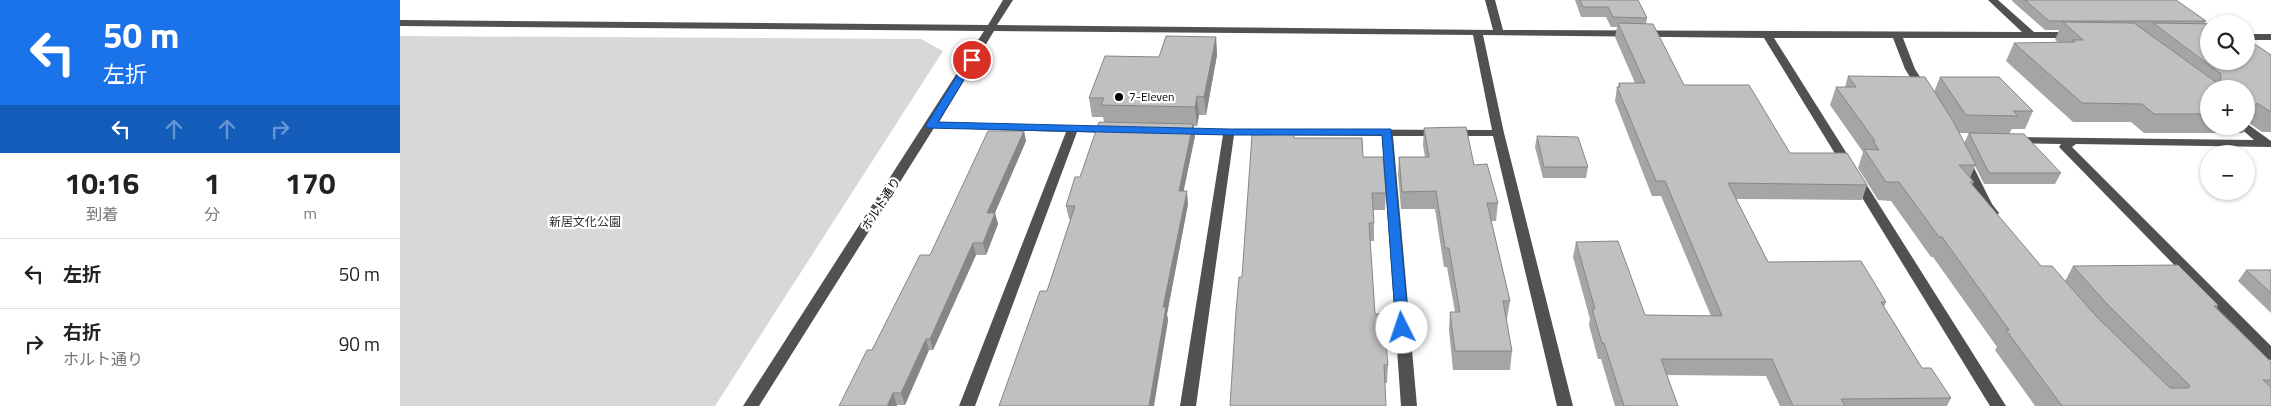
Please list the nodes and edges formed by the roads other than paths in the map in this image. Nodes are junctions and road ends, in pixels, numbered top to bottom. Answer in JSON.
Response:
{"nodes":[{"id":1,"x":1008,"y":0,"type":"edge"},
{"id":2,"x":1490,"y":0,"type":"edge"},
{"id":3,"x":1993,"y":0,"type":"edge"},
{"id":4,"x":400,"y":23,"type":"edge"},
{"id":5,"x":992,"y":28,"type":"junction"},
{"id":6,"x":1476,"y":31,"type":"junction"},
{"id":7,"x":1498,"y":31,"type":"junction"},
{"id":8,"x":1767,"y":34,"type":"junction"},
{"id":9,"x":2032,"y":34,"type":"junction"},
{"id":10,"x":1898,"y":35,"type":"junction"},
{"id":11,"x":2080,"y":35,"type":"edge"},
{"id":12,"x":2255,"y":37,"type":"edge"},
{"id":13,"x":2271,"y":37,"type":"edge"},
{"id":14,"x":1929,"y":100,"type":"edge"},
{"id":15,"x":931,"y":125,"type":"junction"},
{"id":16,"x":1073,"y":129,"type":"junction"},
{"id":17,"x":1122,"y":130,"type":"edge"},
{"id":18,"x":1171,"y":131,"type":"edge"},
{"id":19,"x":1229,"y":132,"type":"junction"},
{"id":20,"x":1387,"y":132,"type":"junction"},
{"id":21,"x":1498,"y":133,"type":"junction"},
{"id":22,"x":2255,"y":135,"type":"edge"},
{"id":23,"x":2003,"y":140,"type":"edge"},
{"id":24,"x":2073,"y":142,"type":"junction"},
{"id":25,"x":2269,"y":145,"type":"edge"},
{"id":26,"x":1958,"y":146,"type":"edge"},
{"id":27,"x":2003,"y":226,"type":"edge"},
{"id":28,"x":2271,"y":355,"type":"edge"},
{"id":29,"x":751,"y":406,"type":"edge"},
{"id":30,"x":967,"y":406,"type":"edge"},
{"id":31,"x":1188,"y":406,"type":"edge"},
{"id":32,"x":1409,"y":406,"type":"edge"},
{"id":33,"x":1565,"y":406,"type":"edge"},
{"id":34,"x":1998,"y":406,"type":"edge"}],
"edges":[{"from":1,"to":5,"type":"street","name":"ホルト通り"},
{"from":2,"to":7,"type":"street"},
{"from":3,"to":9,"type":"street"},
{"from":4,"to":5,"type":"street"},
{"from":5,"to":6,"type":"street"},
{"from":5,"to":15,"type":"street","name":"ホルト通り"},
{"from":6,"to":7,"type":"street"},
{"from":6,"to":21,"type":"street"},
{"from":7,"to":8,"type":"street"},
{"from":8,"to":10,"type":"street"},
{"from":8,"to":34,"type":"street"},
{"from":9,"to":10,"type":"street"},
{"from":9,"to":11,"type":"street"},
{"from":10,"to":14,"type":"street"},
{"from":12,"to":13,"type":"street"},
{"from":15,"to":16,"type":"street"},
{"from":15,"to":29,"type":"street","name":"ホルト通り"},
{"from":16,"to":17,"type":"street"},
{"from":16,"to":30,"type":"street"},
{"from":18,"to":19,"type":"street"},
{"from":19,"to":20,"type":"street"},
{"from":19,"to":31,"type":"street"},
{"from":20,"to":21,"type":"street"},
{"from":20,"to":32,"type":"street"},
{"from":21,"to":33,"type":"street"},
{"from":22,"to":25,"type":"street"},
{"from":23,"to":24,"type":"street"},
{"from":24,"to":25,"type":"street"},
{"from":24,"to":28,"type":"street"},
{"from":26,"to":27,"type":"street"}]}
